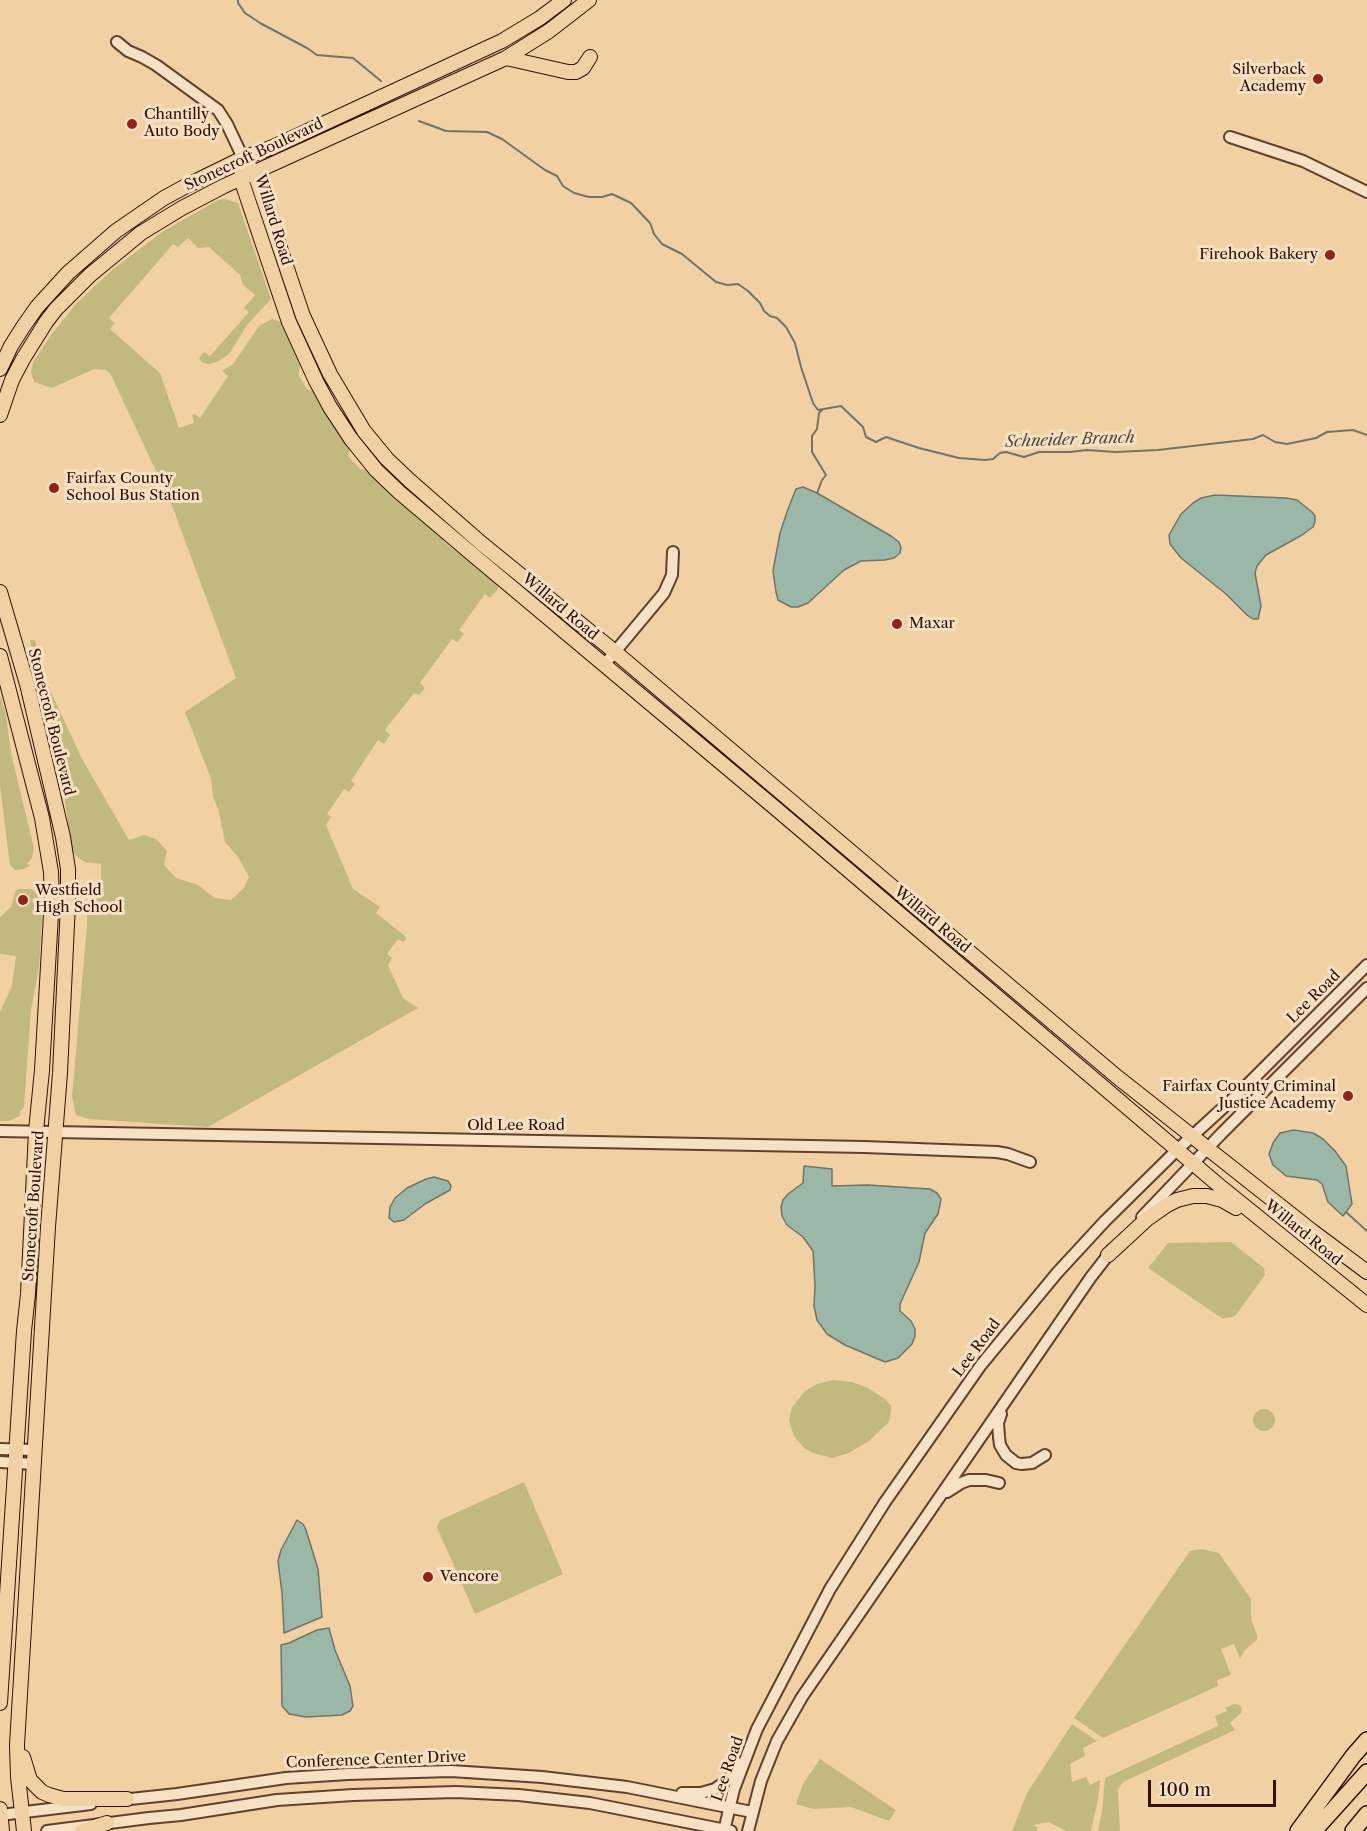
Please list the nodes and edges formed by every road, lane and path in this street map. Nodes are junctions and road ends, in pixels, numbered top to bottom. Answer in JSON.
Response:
{"nodes":[{"id":1,"x":564,"y":0,"type":"edge"},
{"id":2,"x":589,"y":0,"type":"edge"},
{"id":3,"x":117,"y":42,"type":"dead end"},
{"id":4,"x":590,"y":57,"type":"dead end"},
{"id":5,"x":506,"y":58,"type":"junction"},
{"id":6,"x":1230,"y":137,"type":"dead end"},
{"id":7,"x":243,"y":158,"type":"junction"},
{"id":8,"x":248,"y":176,"type":"junction"},
{"id":9,"x":1367,"y":192,"type":"edge"},
{"id":10,"x":0,"y":369,"type":"edge"},
{"id":11,"x":0,"y":415,"type":"edge"},
{"id":12,"x":673,"y":552,"type":"dead end"},
{"id":13,"x":0,"y":592,"type":"edge"},
{"id":14,"x":615,"y":652,"type":"junction"},
{"id":15,"x":0,"y":656,"type":"edge"},
{"id":16,"x":604,"y":665,"type":"junction"},
{"id":17,"x":1367,"y":965,"type":"edge"},
{"id":18,"x":1367,"y":988,"type":"edge"},
{"id":19,"x":0,"y":1131,"type":"edge"},
{"id":20,"x":36,"y":1131,"type":"junction"},
{"id":21,"x":55,"y":1131,"type":"junction"},
{"id":22,"x":1191,"y":1136,"type":"junction"},
{"id":23,"x":1208,"y":1149,"type":"junction"},
{"id":24,"x":1177,"y":1150,"type":"junction"},
{"id":25,"x":1030,"y":1162,"type":"dead end"},
{"id":26,"x":1194,"y":1164,"type":"junction"},
{"id":27,"x":1279,"y":1235,"type":"junction"},
{"id":28,"x":1108,"y":1255,"type":"junction"},
{"id":29,"x":1367,"y":1272,"type":"edge"},
{"id":30,"x":1367,"y":1305,"type":"edge"},
{"id":31,"x":1003,"y":1407,"type":"junction"},
{"id":32,"x":0,"y":1449,"type":"edge"},
{"id":33,"x":1045,"y":1455,"type":"dead end"},
{"id":34,"x":16,"y":1456,"type":"junction"},
{"id":35,"x":34,"y":1457,"type":"junction"},
{"id":36,"x":0,"y":1462,"type":"edge"},
{"id":37,"x":999,"y":1483,"type":"dead end"},
{"id":38,"x":938,"y":1501,"type":"junction"},
{"id":39,"x":0,"y":1703,"type":"edge"},
{"id":40,"x":19,"y":1720,"type":"junction"},
{"id":41,"x":1367,"y":1740,"type":"edge"},
{"id":42,"x":748,"y":1752,"type":"junction"},
{"id":43,"x":1367,"y":1772,"type":"edge"},
{"id":44,"x":638,"y":1790,"type":"junction"},
{"id":45,"x":127,"y":1799,"type":"junction"},
{"id":46,"x":729,"y":1808,"type":"junction"},
{"id":47,"x":0,"y":1809,"type":"edge"},
{"id":48,"x":629,"y":1809,"type":"junction"},
{"id":49,"x":21,"y":1812,"type":"junction"},
{"id":50,"x":752,"y":1812,"type":"junction"},
{"id":51,"x":1367,"y":1814,"type":"edge"},
{"id":52,"x":0,"y":1815,"type":"edge"},
{"id":53,"x":108,"y":1823,"type":"junction"},
{"id":54,"x":2,"y":1831,"type":"edge"},
{"id":55,"x":24,"y":1831,"type":"edge"},
{"id":56,"x":47,"y":1831,"type":"edge"},
{"id":57,"x":82,"y":1831,"type":"edge"},
{"id":58,"x":694,"y":1831,"type":"edge"},
{"id":59,"x":727,"y":1831,"type":"edge"},
{"id":60,"x":748,"y":1831,"type":"edge"},
{"id":61,"x":1298,"y":1831,"type":"edge"},
{"id":62,"x":1314,"y":1831,"type":"edge"},
{"id":63,"x":1353,"y":1831,"type":"edge"}],
"edges":[{"from":1,"to":7,"type":"main road","name":"Stonecroft Boulevard"},
{"from":2,"to":5,"type":"main road","name":"Stonecroft Boulevard"},
{"from":3,"to":7,"type":"street"},
{"from":4,"to":5,"type":"main road"},
{"from":5,"to":8,"type":"main road","name":"Stonecroft Boulevard"},
{"from":6,"to":9,"type":"street"},
{"from":7,"to":8,"type":"main road","name":"Willard Road"},
{"from":7,"to":10,"type":"main road","name":"Stonecroft Boulevard"},
{"from":8,"to":11,"type":"main road","name":"Stonecroft Boulevard"},
{"from":8,"to":14,"type":"main road","name":"Willard Road"},
{"from":8,"to":16,"type":"main road","name":"Willard Road"},
{"from":12,"to":14,"type":"street"},
{"from":13,"to":21,"type":"main road","name":"Stonecroft Boulevard"},
{"from":14,"to":16,"type":"street"},
{"from":14,"to":22,"type":"main road","name":"Willard Road"},
{"from":15,"to":20,"type":"main road","name":"Stonecroft Boulevard"},
{"from":16,"to":24,"type":"main road","name":"Willard Road"},
{"from":17,"to":22,"type":"street","name":"Lee Road"},
{"from":18,"to":23,"type":"street","name":"Lee Road"},
{"from":19,"to":20,"type":"street","name":"Old Lee Road"},
{"from":20,"to":21,"type":"street","name":"Old Lee Road"},
{"from":20,"to":34,"type":"main road","name":"Stonecroft Boulevard"},
{"from":21,"to":25,"type":"street","name":"Old Lee Road"},
{"from":21,"to":35,"type":"main road","name":"Stonecroft Boulevard"},
{"from":22,"to":23,"type":"main road","name":"Willard Road"},
{"from":22,"to":24,"type":"street","name":"Lee Road"},
{"from":23,"to":26,"type":"street","name":"Lee Road"},
{"from":23,"to":29,"type":"main road","name":"Willard Road"},
{"from":24,"to":26,"type":"main road","name":"Willard Road"},
{"from":24,"to":42,"type":"street","name":"Lee Road"},
{"from":26,"to":27,"type":"main road","name":"Willard Road"},
{"from":26,"to":28,"type":"street","name":"Lee Road"},
{"from":27,"to":28,"type":"main road"},
{"from":27,"to":30,"type":"main road","name":"Willard Road"},
{"from":28,"to":31,"type":"street","name":"Lee Road"},
{"from":31,"to":33,"type":"street"},
{"from":31,"to":38,"type":"street","name":"Lee Road"},
{"from":32,"to":34,"type":"street"},
{"from":34,"to":35,"type":"street"},
{"from":34,"to":36,"type":"street"},
{"from":34,"to":39,"type":"main road","name":"Stonecroft Boulevard"},
{"from":35,"to":40,"type":"main road","name":"Stonecroft Boulevard"},
{"from":37,"to":38,"type":"street"},
{"from":38,"to":50,"type":"street","name":"Lee Road"},
{"from":40,"to":45,"type":"main road"},
{"from":40,"to":49,"type":"main road","name":"Stonecroft Boulevard"},
{"from":41,"to":61,"type":"highway"},
{"from":42,"to":44,"type":"street"},
{"from":42,"to":46,"type":"street","name":"Lee Road"},
{"from":43,"to":62,"type":"highway"},
{"from":44,"to":45,"type":"street","name":"Conference Center Drive"},
{"from":44,"to":46,"type":"street","name":"Conference Center Drive"},
{"from":45,"to":49,"type":"street","name":"Conference Center Drive"},
{"from":46,"to":50,"type":"street","name":"Conference Center Drive"},
{"from":46,"to":59,"type":"street","name":"Lee Road"},
{"from":47,"to":52,"type":"main road"},
{"from":48,"to":53,"type":"street"},
{"from":48,"to":58,"type":"street"},
{"from":48,"to":59,"type":"street"},
{"from":49,"to":52,"type":"street","name":"Conference Center Drive"},
{"from":49,"to":55,"type":"main road","name":"Stonecroft Boulevard"},
{"from":50,"to":60,"type":"street","name":"Lee Road"},
{"from":51,"to":63,"type":"highway"},
{"from":52,"to":54,"type":"main road"},
{"from":53,"to":56,"type":"street"},
{"from":53,"to":57,"type":"main road"}]}
